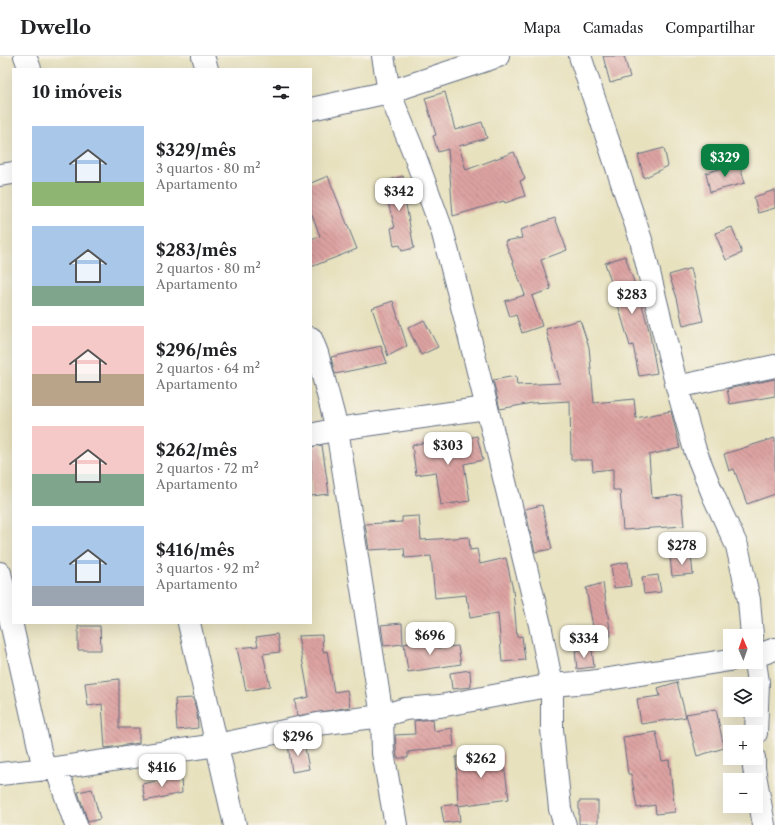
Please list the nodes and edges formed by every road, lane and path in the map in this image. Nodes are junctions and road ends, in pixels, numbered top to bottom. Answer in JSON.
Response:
{"nodes":[{"id":1,"x":25,"y":56,"type":"edge"},
{"id":2,"x":203,"y":56,"type":"edge"},
{"id":3,"x":383,"y":56,"type":"edge"},
{"id":4,"x":498,"y":56,"type":"edge"},
{"id":5,"x":580,"y":56,"type":"edge"},
{"id":6,"x":30,"y":68,"type":"edge"},
{"id":7,"x":207,"y":68,"type":"edge"},
{"id":8,"x":389,"y":92,"type":"junction"},
{"id":9,"x":312,"y":110,"type":"edge"},
{"id":10,"x":12,"y":172,"type":"edge"},
{"id":11,"x":0,"y":175,"type":"edge"},
{"id":12,"x":312,"y":340,"type":"edge"},
{"id":13,"x":775,"y":366,"type":"edge"},
{"id":14,"x":677,"y":387,"type":"junction"},
{"id":15,"x":486,"y":408,"type":"junction"},
{"id":16,"x":337,"y":429,"type":"junction"},
{"id":17,"x":312,"y":435,"type":"edge"},
{"id":18,"x":0,"y":573,"type":"edge"},
{"id":19,"x":12,"y":620,"type":"edge"},
{"id":20,"x":13,"y":624,"type":"edge"},
{"id":21,"x":189,"y":624,"type":"edge"},
{"id":22,"x":751,"y":629,"type":"edge"},
{"id":23,"x":775,"y":649,"type":"edge"},
{"id":24,"x":763,"y":653,"type":"edge"},
{"id":25,"x":723,"y":661,"type":"edge"},
{"id":26,"x":756,"y":669,"type":"edge"},
{"id":27,"x":552,"y":685,"type":"junction"},
{"id":28,"x":382,"y":716,"type":"junction"},
{"id":29,"x":756,"y":725,"type":"edge"},
{"id":30,"x":217,"y":745,"type":"junction"},
{"id":31,"x":50,"y":768,"type":"junction"},
{"id":32,"x":0,"y":774,"type":"edge"},
{"id":33,"x":762,"y":813,"type":"edge"},
{"id":34,"x":76,"y":825,"type":"edge"},
{"id":35,"x":235,"y":825,"type":"edge"},
{"id":36,"x":396,"y":825,"type":"edge"},
{"id":37,"x":565,"y":825,"type":"edge"},
{"id":38,"x":764,"y":825,"type":"edge"}],
"edges":[{"from":1,"to":6,"type":"street"},
{"from":2,"to":7,"type":"street"},
{"from":3,"to":8,"type":"street"},
{"from":4,"to":8,"type":"street"},
{"from":5,"to":14,"type":"street"},
{"from":8,"to":9,"type":"street"},
{"from":8,"to":15,"type":"street"},
{"from":10,"to":11,"type":"street"},
{"from":12,"to":16,"type":"street"},
{"from":13,"to":14,"type":"street"},
{"from":14,"to":22,"type":"street"},
{"from":15,"to":16,"type":"street"},
{"from":15,"to":27,"type":"street"},
{"from":16,"to":17,"type":"street"},
{"from":16,"to":28,"type":"street"},
{"from":18,"to":19,"type":"street"},
{"from":20,"to":31,"type":"street"},
{"from":21,"to":30,"type":"street"},
{"from":23,"to":24,"type":"street"},
{"from":25,"to":27,"type":"street"},
{"from":26,"to":29,"type":"street"},
{"from":27,"to":28,"type":"street"},
{"from":27,"to":37,"type":"street"},
{"from":28,"to":30,"type":"street"},
{"from":28,"to":36,"type":"street"},
{"from":30,"to":31,"type":"street"},
{"from":30,"to":35,"type":"street"},
{"from":31,"to":32,"type":"street"},
{"from":31,"to":34,"type":"street"},
{"from":33,"to":38,"type":"street"}]}
